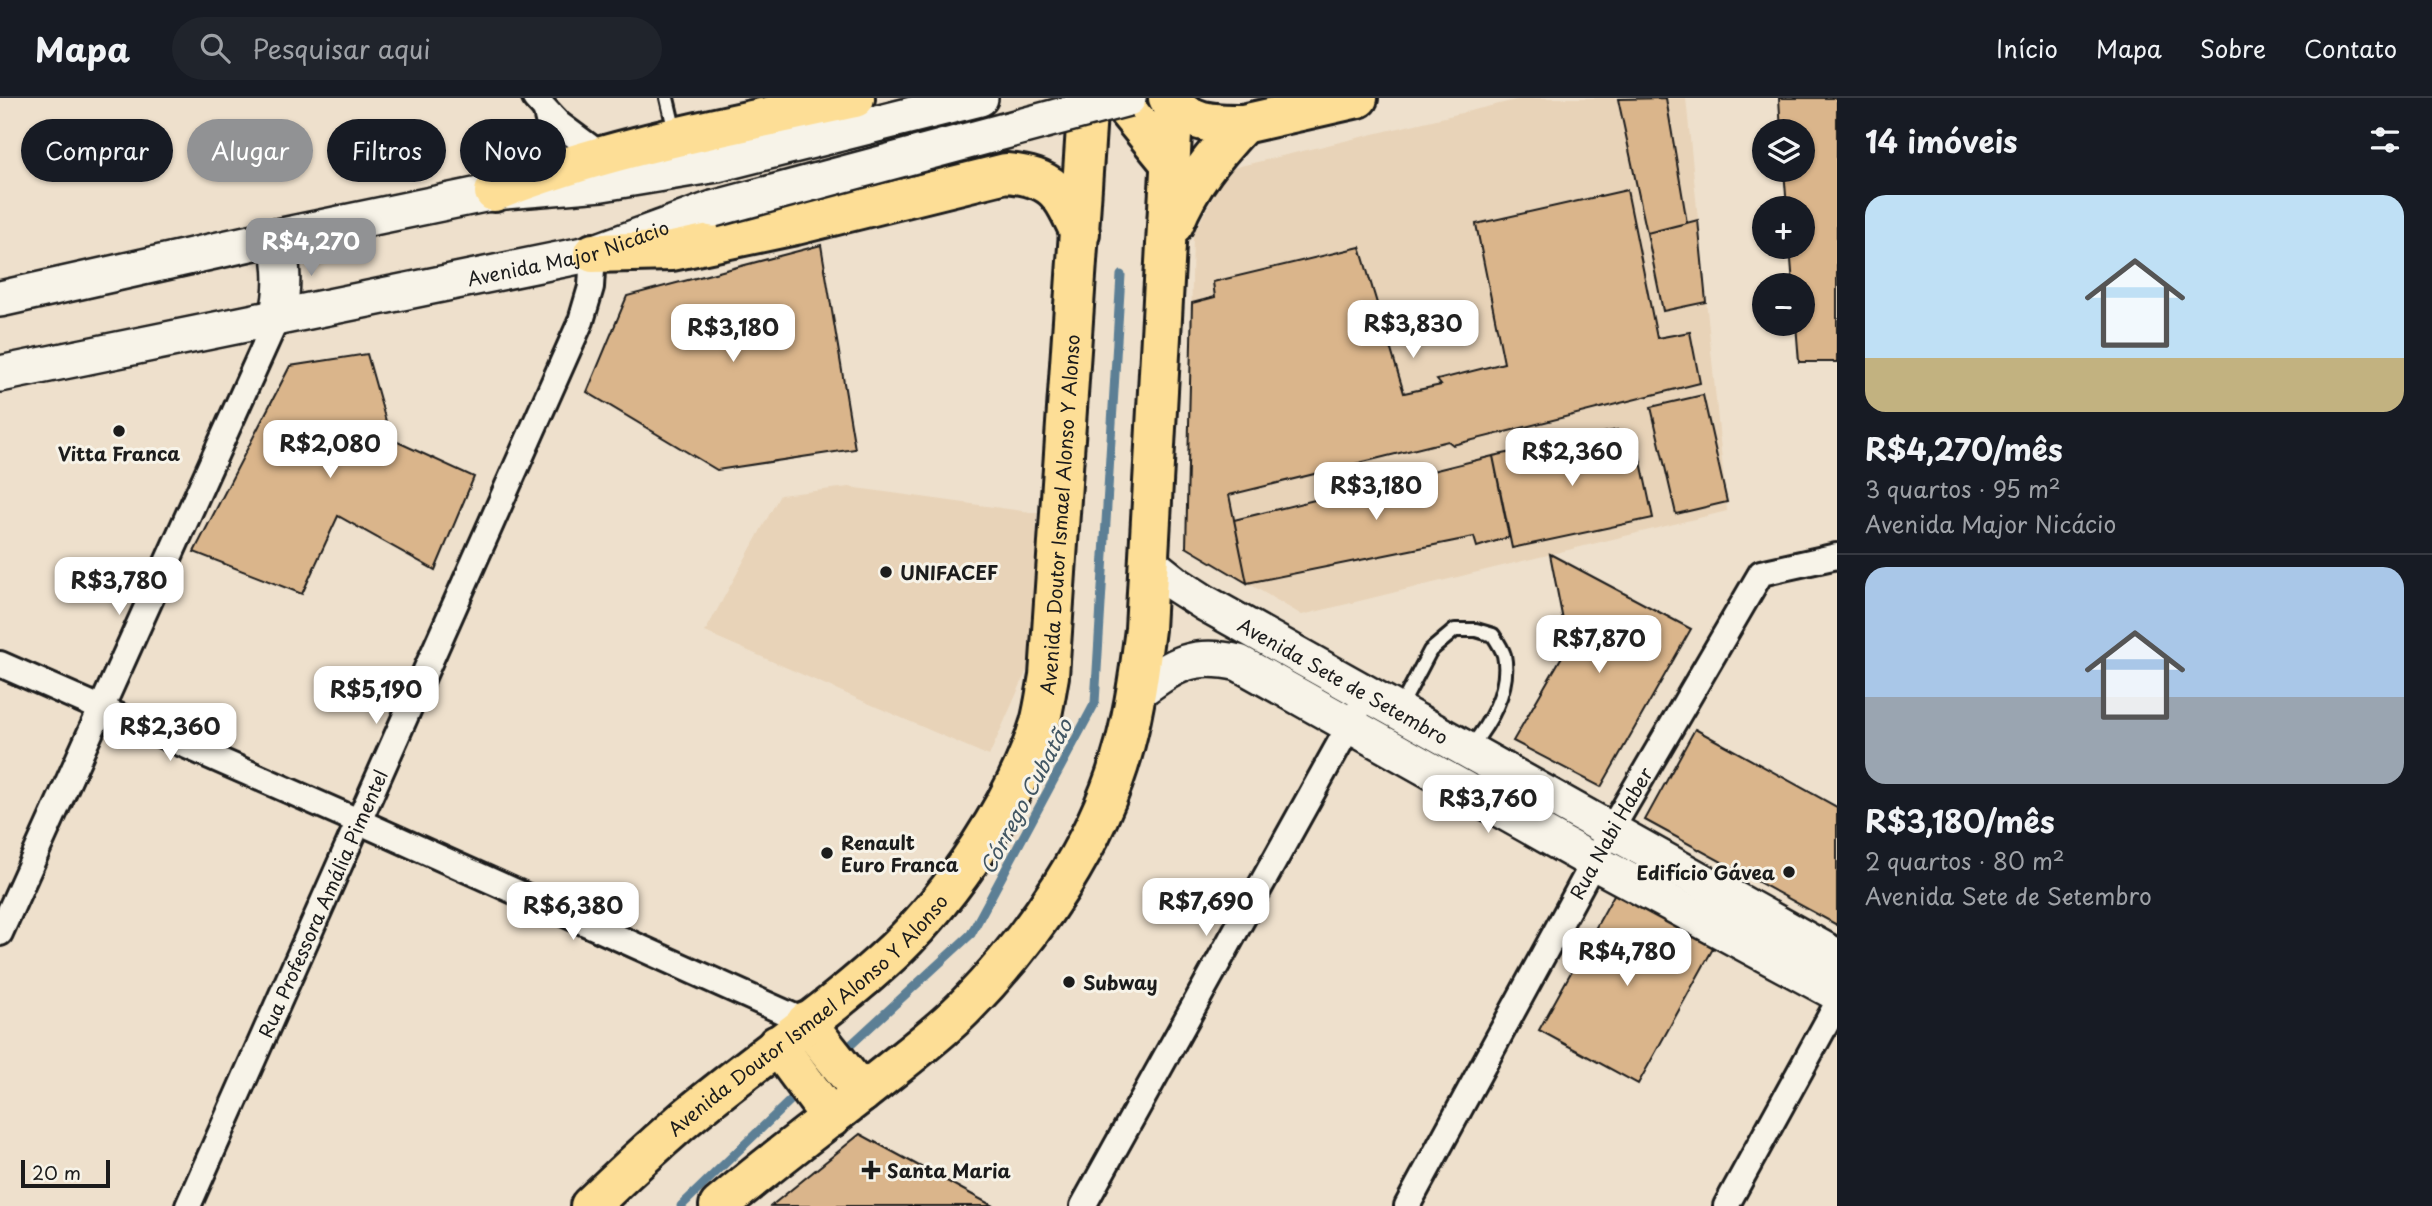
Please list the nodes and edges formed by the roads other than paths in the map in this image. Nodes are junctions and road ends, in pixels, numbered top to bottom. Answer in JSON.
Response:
{"nodes":[{"id":1,"x":667,"y":98,"type":"edge"},
{"id":2,"x":855,"y":98,"type":"edge"},
{"id":3,"x":981,"y":98,"type":"edge"},
{"id":4,"x":1088,"y":98,"type":"edge"},
{"id":5,"x":1117,"y":98,"type":"edge"},
{"id":6,"x":1128,"y":98,"type":"edge"},
{"id":7,"x":1358,"y":98,"type":"edge"},
{"id":8,"x":1172,"y":101,"type":"edge"},
{"id":9,"x":810,"y":103,"type":"edge"},
{"id":10,"x":540,"y":105,"type":"edge"},
{"id":11,"x":1243,"y":124,"type":"junction"},
{"id":12,"x":676,"y":137,"type":"junction"},
{"id":13,"x":602,"y":156,"type":"junction"},
{"id":14,"x":1171,"y":164,"type":"junction"},
{"id":15,"x":566,"y":166,"type":"edge"},
{"id":16,"x":519,"y":182,"type":"edge"},
{"id":17,"x":494,"y":192,"type":"junction"},
{"id":18,"x":1080,"y":233,"type":"junction"},
{"id":19,"x":277,"y":237,"type":"junction"},
{"id":20,"x":1168,"y":239,"type":"junction"},
{"id":21,"x":593,"y":253,"type":"junction"},
{"id":22,"x":0,"y":299,"type":"edge"},
{"id":23,"x":277,"y":318,"type":"junction"},
{"id":24,"x":0,"y":374,"type":"edge"},
{"id":25,"x":1837,"y":556,"type":"edge"},
{"id":26,"x":1148,"y":562,"type":"junction"},
{"id":27,"x":0,"y":664,"type":"edge"},
{"id":28,"x":1137,"y":692,"type":"junction"},
{"id":29,"x":1368,"y":693,"type":"junction"},
{"id":30,"x":102,"y":709,"type":"junction"},
{"id":31,"x":1398,"y":711,"type":"junction"},
{"id":32,"x":1350,"y":725,"type":"junction"},
{"id":33,"x":1468,"y":751,"type":"junction"},
{"id":34,"x":358,"y":821,"type":"junction"},
{"id":35,"x":1611,"y":830,"type":"junction"},
{"id":36,"x":1594,"y":862,"type":"junction"},
{"id":37,"x":0,"y":933,"type":"edge"},
{"id":38,"x":1837,"y":957,"type":"edge"},
{"id":39,"x":1837,"y":993,"type":"edge"},
{"id":40,"x":1837,"y":1004,"type":"edge"},
{"id":41,"x":799,"y":1043,"type":"junction"},
{"id":42,"x":853,"y":1082,"type":"junction"},
{"id":43,"x":825,"y":1109,"type":"junction"},
{"id":44,"x":188,"y":1206,"type":"edge"},
{"id":45,"x":590,"y":1206,"type":"edge"},
{"id":46,"x":719,"y":1206,"type":"edge"},
{"id":47,"x":1083,"y":1206,"type":"edge"},
{"id":48,"x":1407,"y":1206,"type":"edge"},
{"id":49,"x":1726,"y":1206,"type":"edge"}],
"edges":[{"from":1,"to":12,"type":"lane"},
{"from":2,"to":9,"type":"main road"},
{"from":3,"to":17,"type":"main road"},
{"from":4,"to":18,"type":"main road","name":"Avenida Doutor Ismael Alonso Y Alonso"},
{"from":5,"to":14,"type":"main road"},
{"from":6,"to":21,"type":"main road","name":"Avenida Major Nicácio","bridge":true},
{"from":7,"to":11,"type":"main road"},
{"from":8,"to":11,"type":"main road"},
{"from":8,"to":14,"type":"main road"},
{"from":9,"to":12,"type":"main road"},
{"from":10,"to":13,"type":"street"},
{"from":11,"to":20,"type":"main road"},
{"from":12,"to":13,"type":"main road"},
{"from":13,"to":15,"type":"main road"},
{"from":14,"to":20,"type":"main road"},
{"from":16,"to":17,"type":"main road"},
{"from":17,"to":19,"type":"main road"},
{"from":18,"to":21,"type":"main road"},
{"from":18,"to":41,"type":"main road","name":"Avenida Doutor Ismael Alonso Y Alonso"},
{"from":19,"to":22,"type":"main road"},
{"from":19,"to":23,"type":"main road"},
{"from":20,"to":26,"type":"main road"},
{"from":21,"to":23,"type":"main road","name":"Avenida Major Nicácio"},
{"from":21,"to":34,"type":"street","name":"Rua Professora Amália Pimentel"},
{"from":23,"to":24,"type":"main road","name":"Avenida Major Nicácio"},
{"from":23,"to":30,"type":"street"},
{"from":25,"to":35,"type":"street","name":"Rua Nabi Haber"},
{"from":26,"to":28,"type":"main road"},
{"from":26,"to":29,"type":"main road","name":"Avenida Sete de Setembro"},
{"from":27,"to":30,"type":"street"},
{"from":28,"to":32,"type":"main road","name":"Avenida Sete de Setembro"},
{"from":28,"to":42,"type":"main road"},
{"from":29,"to":31,"type":"main road","name":"Avenida Sete de Setembro"},
{"from":29,"to":32,"type":"street"},
{"from":30,"to":34,"type":"street"},
{"from":30,"to":37,"type":"street"},
{"from":31,"to":33,"type":"main road","name":"Avenida Sete de Setembro"},
{"from":31,"to":33,"type":"lane"},
{"from":32,"to":36,"type":"main road","name":"Avenida Sete de Setembro"},
{"from":32,"to":47,"type":"street"},
{"from":33,"to":35,"type":"main road","name":"Avenida Sete de Setembro"},
{"from":34,"to":41,"type":"street"},
{"from":34,"to":44,"type":"street","name":"Rua Professora Amália Pimentel"},
{"from":35,"to":36,"type":"street","name":"Rua Nabi Haber"},
{"from":35,"to":38,"type":"main road","name":"Avenida Sete de Setembro"},
{"from":36,"to":39,"type":"main road","name":"Avenida Sete de Setembro"},
{"from":36,"to":48,"type":"street","name":"Rua Nabi Haber"},
{"from":40,"to":49,"type":"street"},
{"from":41,"to":42,"type":"main road"},
{"from":41,"to":43,"type":"main road"},
{"from":41,"to":45,"type":"main road","name":"Avenida Doutor Ismael Alonso Y Alonso"},
{"from":42,"to":43,"type":"main road"},
{"from":43,"to":46,"type":"main road"}]}
